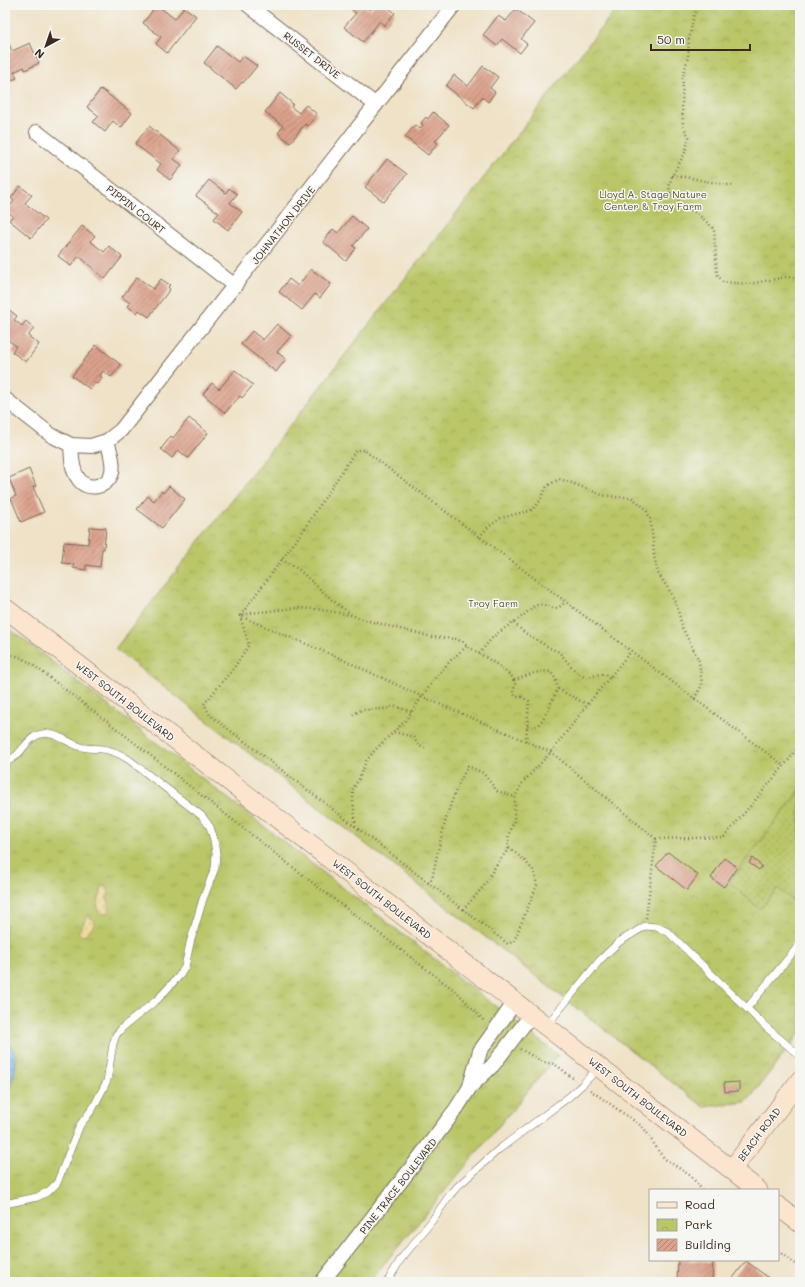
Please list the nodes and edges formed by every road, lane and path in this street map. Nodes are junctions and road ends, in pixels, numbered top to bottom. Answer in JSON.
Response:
{"nodes":[{"id":1,"x":248,"y":5,"type":"edge"},
{"id":2,"x":454,"y":5,"type":"edge"},
{"id":3,"x":700,"y":5,"type":"edge"},
{"id":4,"x":376,"y":105,"type":"junction"},
{"id":5,"x":37,"y":132,"type":"dead end"},
{"id":6,"x":672,"y":176,"type":"junction"},
{"id":7,"x":736,"y":186,"type":"dead end"},
{"id":8,"x":800,"y":278,"type":"edge"},
{"id":9,"x":235,"y":286,"type":"junction"},
{"id":10,"x":5,"y":399,"type":"edge"},
{"id":11,"x":107,"y":441,"type":"junction"},
{"id":12,"x":71,"y":445,"type":"junction"},
{"id":13,"x":479,"y":537,"type":"junction"},
{"id":14,"x":282,"y":559,"type":"junction"},
{"id":15,"x":565,"y":602,"type":"junction"},
{"id":16,"x":6,"y":612,"type":"edge"},
{"id":17,"x":351,"y":615,"type":"junction"},
{"id":18,"x":240,"y":616,"type":"junction"},
{"id":19,"x":514,"y":623,"type":"junction"},
{"id":20,"x":467,"y":646,"type":"junction"},
{"id":21,"x":631,"y":651,"type":"junction"},
{"id":22,"x":5,"y":652,"type":"edge"},
{"id":23,"x":479,"y":654,"type":"junction"},
{"id":24,"x":610,"y":677,"type":"junction"},
{"id":25,"x":514,"y":680,"type":"junction"},
{"id":26,"x":558,"y":689,"type":"junction"},
{"id":27,"x":423,"y":697,"type":"junction"},
{"id":28,"x":694,"y":699,"type":"junction"},
{"id":29,"x":588,"y":704,"type":"junction"},
{"id":30,"x":412,"y":712,"type":"junction"},
{"id":31,"x":353,"y":715,"type":"dead end"},
{"id":32,"x":526,"y":726,"type":"junction"},
{"id":33,"x":394,"y":732,"type":"junction"},
{"id":34,"x":526,"y":741,"type":"junction"},
{"id":35,"x":800,"y":745,"type":"edge"},
{"id":36,"x":425,"y":748,"type":"dead end"},
{"id":37,"x":551,"y":752,"type":"junction"},
{"id":38,"x":5,"y":762,"type":"edge"},
{"id":39,"x":784,"y":766,"type":"junction"},
{"id":40,"x":515,"y":797,"type":"junction"},
{"id":41,"x":354,"y":826,"type":"junction"},
{"id":42,"x":656,"y":839,"type":"junction"},
{"id":43,"x":509,"y":848,"type":"junction"},
{"id":44,"x":428,"y":883,"type":"junction"},
{"id":45,"x":463,"y":910,"type":"junction"},
{"id":46,"x":645,"y":926,"type":"junction"},
{"id":47,"x":800,"y":944,"type":"edge"},
{"id":48,"x":515,"y":1002,"type":"junction"},
{"id":49,"x":747,"y":1008,"type":"junction"},
{"id":50,"x":482,"y":1019,"type":"dead end"},
{"id":51,"x":539,"y":1020,"type":"junction"},
{"id":52,"x":514,"y":1046,"type":"dead end"},
{"id":53,"x":800,"y":1056,"type":"edge"},
{"id":54,"x":599,"y":1067,"type":"junction"},
{"id":55,"x":800,"y":1080,"type":"edge"},
{"id":56,"x":582,"y":1085,"type":"junction"},
{"id":57,"x":470,"y":1087,"type":"junction"},
{"id":58,"x":732,"y":1169,"type":"junction"},
{"id":59,"x":701,"y":1189,"type":"edge"},
{"id":60,"x":757,"y":1189,"type":"edge"},
{"id":61,"x":5,"y":1204,"type":"edge"},
{"id":62,"x":779,"y":1207,"type":"edge"},
{"id":63,"x":800,"y":1223,"type":"edge"},
{"id":64,"x":779,"y":1252,"type":"edge"},
{"id":65,"x":800,"y":1268,"type":"edge"},
{"id":66,"x":322,"y":1282,"type":"edge"},
{"id":67,"x":387,"y":1282,"type":"edge"}],
"edges":[{"from":1,"to":4,"type":"street","name":"RUSSET DRIVE"},
{"from":2,"to":4,"type":"street","name":"JOHNATHON DRIVE"},
{"from":3,"to":6,"type":"path"},
{"from":4,"to":9,"type":"street","name":"JOHNATHON DRIVE"},
{"from":5,"to":9,"type":"street","name":"PIPPIN COURT"},
{"from":6,"to":7,"type":"path"},
{"from":6,"to":8,"type":"path"},
{"from":9,"to":11,"type":"street","name":"JOHNATHON DRIVE"},
{"from":10,"to":12,"type":"street"},
{"from":11,"to":12,"type":"street","name":"JOHNATHON DRIVE"},
{"from":11,"to":12,"type":"street"},
{"from":13,"to":14,"type":"path"},
{"from":13,"to":15,"type":"path"},
{"from":13,"to":28,"type":"path"},
{"from":14,"to":17,"type":"path"},
{"from":14,"to":18,"type":"path"},
{"from":15,"to":19,"type":"path"},
{"from":15,"to":21,"type":"path"},
{"from":16,"to":48,"type":"main road","name":"WEST SOUTH BOULEVARD"},
{"from":17,"to":18,"type":"path"},
{"from":17,"to":20,"type":"path"},
{"from":18,"to":27,"type":"path"},
{"from":18,"to":41,"type":"path"},
{"from":19,"to":23,"type":"path"},
{"from":19,"to":24,"type":"path"},
{"from":20,"to":23,"type":"path"},
{"from":20,"to":27,"type":"path"},
{"from":21,"to":24,"type":"path"},
{"from":21,"to":28,"type":"path"},
{"from":22,"to":50,"type":"path"},
{"from":23,"to":25,"type":"path"},
{"from":24,"to":29,"type":"path"},
{"from":25,"to":26,"type":"path"},
{"from":25,"to":32,"type":"path"},
{"from":26,"to":29,"type":"path"},
{"from":26,"to":32,"type":"path"},
{"from":27,"to":30,"type":"path"},
{"from":27,"to":34,"type":"path"},
{"from":28,"to":39,"type":"path"},
{"from":29,"to":37,"type":"path"},
{"from":30,"to":31,"type":"path"},
{"from":30,"to":33,"type":"path"},
{"from":32,"to":34,"type":"path"},
{"from":33,"to":36,"type":"path"},
{"from":33,"to":41,"type":"path"},
{"from":34,"to":37,"type":"path"},
{"from":35,"to":39,"type":"path"},
{"from":37,"to":40,"type":"path"},
{"from":37,"to":42,"type":"path"},
{"from":38,"to":61,"type":"lane"},
{"from":39,"to":42,"type":"path"},
{"from":40,"to":43,"type":"path"},
{"from":40,"to":44,"type":"path"},
{"from":41,"to":44,"type":"path"},
{"from":42,"to":46,"type":"path"},
{"from":43,"to":45,"type":"path"},
{"from":43,"to":45,"type":"path"},
{"from":44,"to":45,"type":"path"},
{"from":46,"to":49,"type":"lane"},
{"from":46,"to":51,"type":"lane"},
{"from":47,"to":49,"type":"lane"},
{"from":48,"to":51,"type":"main road","name":"WEST SOUTH BOULEVARD"},
{"from":48,"to":57,"type":"street","name":"PINE TRACE BOULEVARD"},
{"from":49,"to":53,"type":"lane"},
{"from":51,"to":54,"type":"main road","name":"WEST SOUTH BOULEVARD"},
{"from":51,"to":57,"type":"street","name":"PINE TRACE BOULEVARD"},
{"from":52,"to":56,"type":"path"},
{"from":54,"to":56,"type":"lane"},
{"from":54,"to":58,"type":"main road","name":"WEST SOUTH BOULEVARD"},
{"from":55,"to":58,"type":"main road","name":"BEACH ROAD"},
{"from":56,"to":59,"type":"path"},
{"from":56,"to":67,"type":"lane"},
{"from":57,"to":66,"type":"street","name":"PINE TRACE BOULEVARD"},
{"from":58,"to":60,"type":"main road","name":"WEST SOUTH BOULEVARD"},
{"from":62,"to":63,"type":"main road"},
{"from":64,"to":65,"type":"path"}]}
